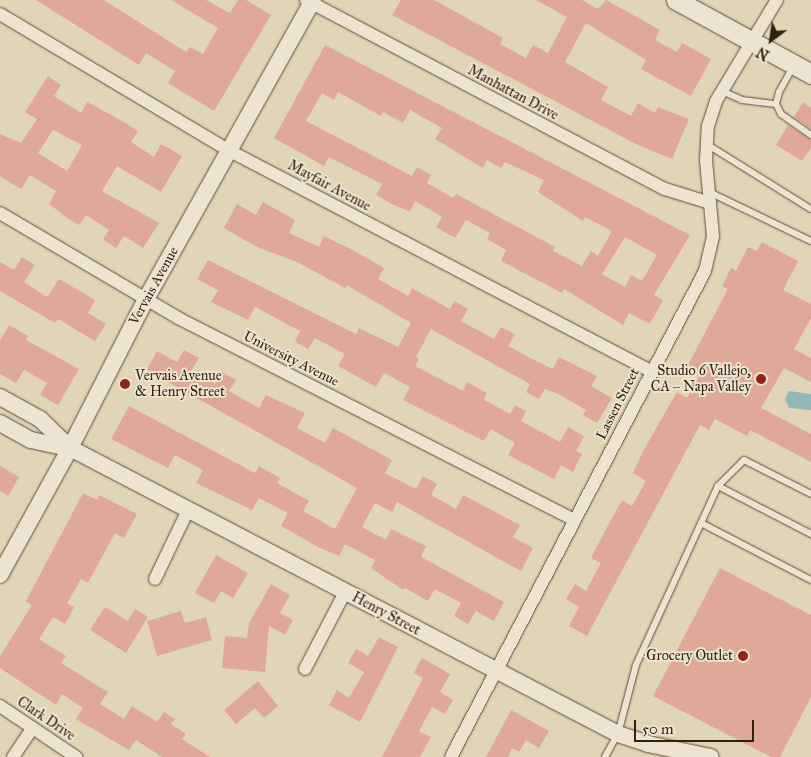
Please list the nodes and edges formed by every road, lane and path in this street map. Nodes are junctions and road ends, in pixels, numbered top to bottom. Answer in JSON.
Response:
{"nodes":[{"id":1,"x":676,"y":0,"type":"edge"},
{"id":2,"x":777,"y":0,"type":"edge"},
{"id":3,"x":310,"y":1,"type":"edge"},
{"id":4,"x":0,"y":14,"type":"edge"},
{"id":5,"x":752,"y":40,"type":"junction"},
{"id":6,"x":803,"y":69,"type":"edge"},
{"id":7,"x":722,"y":91,"type":"junction"},
{"id":8,"x":776,"y":104,"type":"junction"},
{"id":9,"x":811,"y":136,"type":"edge"},
{"id":10,"x":707,"y":145,"type":"junction"},
{"id":11,"x":230,"y":151,"type":"junction"},
{"id":12,"x":709,"y":197,"type":"junction"},
{"id":13,"x":811,"y":208,"type":"edge"},
{"id":14,"x":0,"y":213,"type":"edge"},
{"id":15,"x":811,"y":242,"type":"edge"},
{"id":16,"x":146,"y":299,"type":"junction"},
{"id":17,"x":652,"y":372,"type":"junction"},
{"id":18,"x":0,"y":397,"type":"edge"},
{"id":19,"x":0,"y":423,"type":"edge"},
{"id":20,"x":70,"y":448,"type":"junction"},
{"id":21,"x":718,"y":486,"type":"junction"},
{"id":22,"x":811,"y":494,"type":"edge"},
{"id":23,"x":188,"y":510,"type":"junction"},
{"id":24,"x":574,"y":520,"type":"junction"},
{"id":25,"x":701,"y":523,"type":"junction"},
{"id":26,"x":811,"y":534,"type":"edge"},
{"id":27,"x":0,"y":575,"type":"edge"},
{"id":28,"x":154,"y":579,"type":"dead end"},
{"id":29,"x":811,"y":580,"type":"edge"},
{"id":30,"x":345,"y":592,"type":"junction"},
{"id":31,"x":305,"y":668,"type":"dead end"},
{"id":32,"x":496,"y":671,"type":"junction"},
{"id":33,"x":0,"y":706,"type":"edge"},
{"id":34,"x":32,"y":729,"type":"junction"},
{"id":35,"x":618,"y":734,"type":"junction"},
{"id":36,"x":656,"y":752,"type":"edge"},
{"id":37,"x":13,"y":757,"type":"edge"},
{"id":38,"x":76,"y":757,"type":"edge"},
{"id":39,"x":451,"y":757,"type":"edge"},
{"id":40,"x":605,"y":757,"type":"edge"},
{"id":41,"x":711,"y":757,"type":"edge"}],
"edges":[{"from":1,"to":5,"type":"main road"},
{"from":2,"to":5,"type":"street","name":"Lassen Street"},
{"from":3,"to":11,"type":"street","name":"Vervais Avenue"},
{"from":3,"to":12,"type":"street","name":"Manhattan Drive"},
{"from":4,"to":11,"type":"street","name":"Mayfair Avenue"},
{"from":5,"to":6,"type":"main road"},
{"from":5,"to":7,"type":"street","name":"Lassen Street"},
{"from":6,"to":8,"type":"lane"},
{"from":7,"to":8,"type":"lane"},
{"from":7,"to":10,"type":"street","name":"Lassen Street"},
{"from":8,"to":9,"type":"lane"},
{"from":10,"to":12,"type":"street","name":"Lassen Street"},
{"from":10,"to":13,"type":"lane"},
{"from":11,"to":16,"type":"street","name":"Vervais Avenue"},
{"from":11,"to":17,"type":"street","name":"Mayfair Avenue"},
{"from":12,"to":15,"type":"lane"},
{"from":12,"to":17,"type":"street","name":"Lassen Street"},
{"from":14,"to":16,"type":"street","name":"University Avenue"},
{"from":16,"to":20,"type":"street","name":"Vervais Avenue"},
{"from":16,"to":24,"type":"street","name":"University Avenue"},
{"from":17,"to":24,"type":"street","name":"Lassen Street"},
{"from":18,"to":20,"type":"street","name":"Henry Street"},
{"from":19,"to":20,"type":"street","name":"Henry Street"},
{"from":20,"to":23,"type":"street","name":"Henry Street"},
{"from":20,"to":27,"type":"street","name":"Vervais Avenue"},
{"from":21,"to":22,"type":"lane"},
{"from":21,"to":25,"type":"lane"},
{"from":21,"to":26,"type":"lane"},
{"from":23,"to":28,"type":"street"},
{"from":23,"to":30,"type":"street","name":"Henry Street"},
{"from":24,"to":32,"type":"street","name":"Lassen Street"},
{"from":25,"to":29,"type":"lane"},
{"from":25,"to":35,"type":"lane"},
{"from":30,"to":31,"type":"street"},
{"from":30,"to":32,"type":"street","name":"Henry Street"},
{"from":32,"to":35,"type":"street","name":"Henry Street"},
{"from":32,"to":39,"type":"street","name":"Lassen Street"},
{"from":33,"to":34,"type":"street","name":"Clark Drive"},
{"from":34,"to":37,"type":"street"},
{"from":34,"to":38,"type":"street","name":"Clark Drive"},
{"from":35,"to":36,"type":"street","name":"Henry Street"},
{"from":35,"to":40,"type":"lane"},
{"from":36,"to":41,"type":"street","name":"Henry Street"}]}
